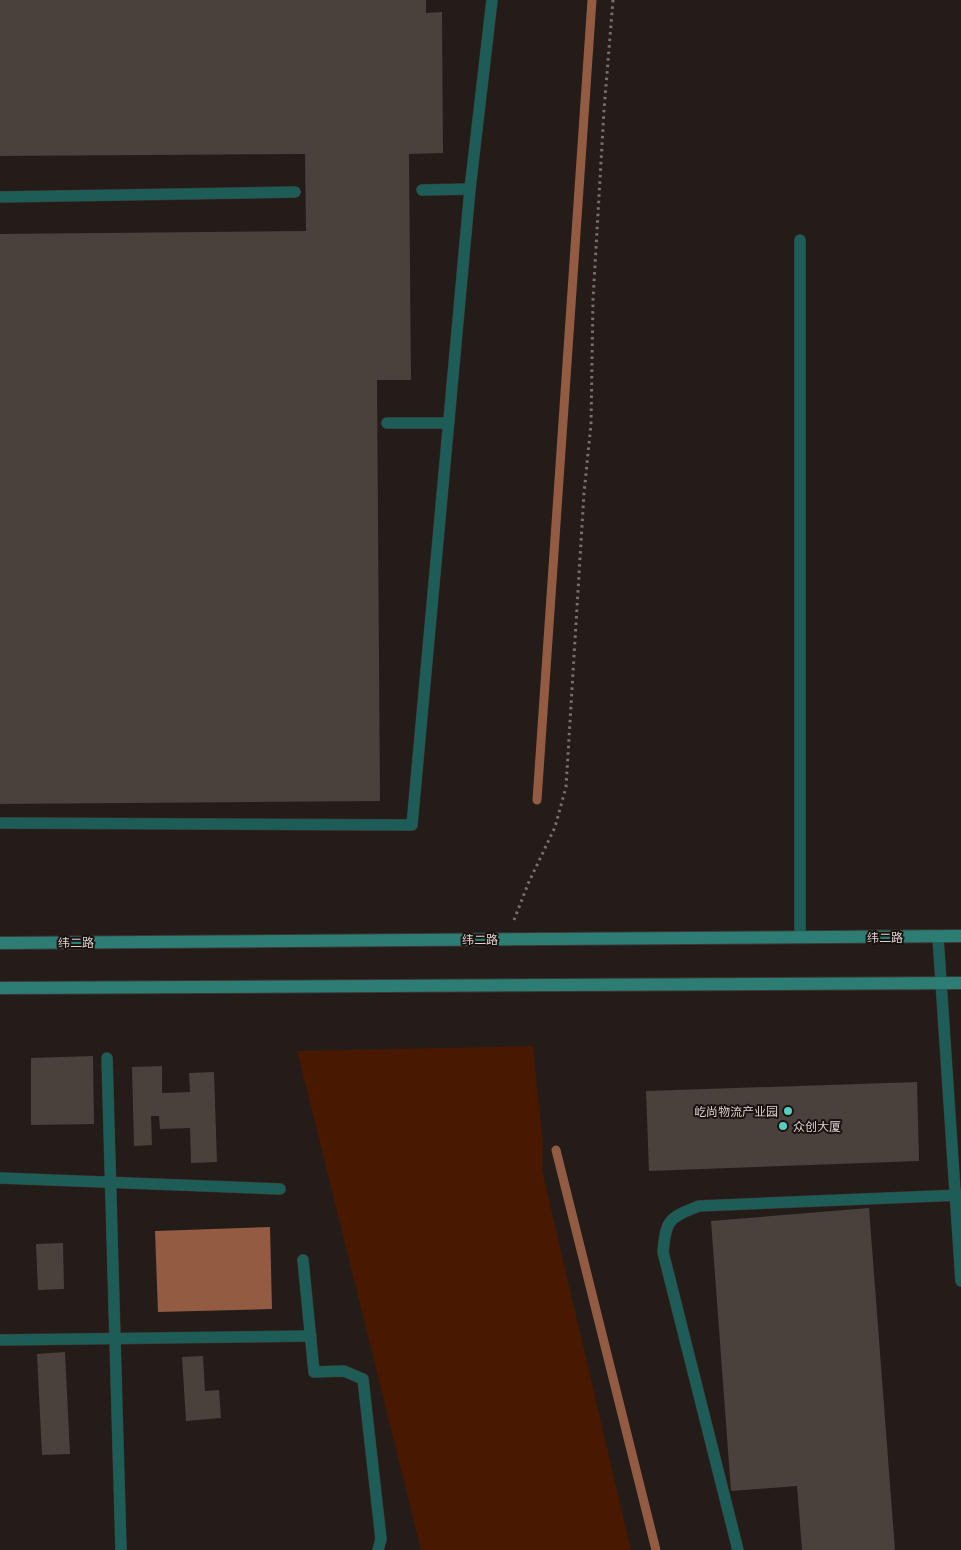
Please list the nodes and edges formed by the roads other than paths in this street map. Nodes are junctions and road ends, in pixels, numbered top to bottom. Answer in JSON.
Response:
{"nodes":[{"id":1,"x":492,"y":0,"type":"edge"},
{"id":2,"x":470,"y":189,"type":"junction"},
{"id":3,"x":422,"y":190,"type":"dead end"},
{"id":4,"x":295,"y":192,"type":"dead end"},
{"id":5,"x":0,"y":197,"type":"edge"},
{"id":6,"x":800,"y":240,"type":"dead end"},
{"id":7,"x":387,"y":423,"type":"dead end"},
{"id":8,"x":449,"y":423,"type":"junction"},
{"id":9,"x":0,"y":822,"type":"edge"},
{"id":10,"x":961,"y":936,"type":"edge"},
{"id":11,"x":800,"y":937,"type":"junction"},
{"id":12,"x":938,"y":937,"type":"junction"},
{"id":13,"x":0,"y":943,"type":"edge"},
{"id":14,"x":941,"y":984,"type":"junction"},
{"id":15,"x":961,"y":984,"type":"edge"},
{"id":16,"x":0,"y":988,"type":"edge"},
{"id":17,"x":107,"y":1058,"type":"dead end"},
{"id":18,"x":0,"y":1178,"type":"edge"},
{"id":19,"x":110,"y":1183,"type":"junction"},
{"id":20,"x":280,"y":1190,"type":"dead end"},
{"id":21,"x":958,"y":1195,"type":"edge"},
{"id":22,"x":303,"y":1260,"type":"dead end"},
{"id":23,"x":961,"y":1281,"type":"edge"},
{"id":24,"x":311,"y":1336,"type":"junction"},
{"id":25,"x":115,"y":1337,"type":"junction"},
{"id":26,"x":0,"y":1340,"type":"edge"},
{"id":27,"x":122,"y":1550,"type":"edge"},
{"id":28,"x":378,"y":1550,"type":"edge"},
{"id":29,"x":738,"y":1550,"type":"edge"}],
"edges":[{"from":1,"to":2,"type":"lane"},
{"from":2,"to":3,"type":"lane"},
{"from":2,"to":8,"type":"lane"},
{"from":4,"to":5,"type":"lane"},
{"from":6,"to":11,"type":"lane"},
{"from":7,"to":8,"type":"lane"},
{"from":8,"to":9,"type":"lane"},
{"from":10,"to":12,"type":"street","name":"纬二路"},
{"from":11,"to":12,"type":"street","name":"纬二路"},
{"from":11,"to":13,"type":"street","name":"纬二路"},
{"from":12,"to":14,"type":"lane"},
{"from":14,"to":15,"type":"street"},
{"from":14,"to":16,"type":"street"},
{"from":14,"to":21,"type":"lane"},
{"from":17,"to":19,"type":"lane"},
{"from":18,"to":19,"type":"lane"},
{"from":19,"to":20,"type":"lane"},
{"from":19,"to":25,"type":"lane"},
{"from":21,"to":23,"type":"lane"},
{"from":21,"to":29,"type":"lane"},
{"from":22,"to":24,"type":"lane"},
{"from":24,"to":25,"type":"lane"},
{"from":24,"to":28,"type":"lane"},
{"from":25,"to":26,"type":"lane"},
{"from":25,"to":27,"type":"lane"}]}
